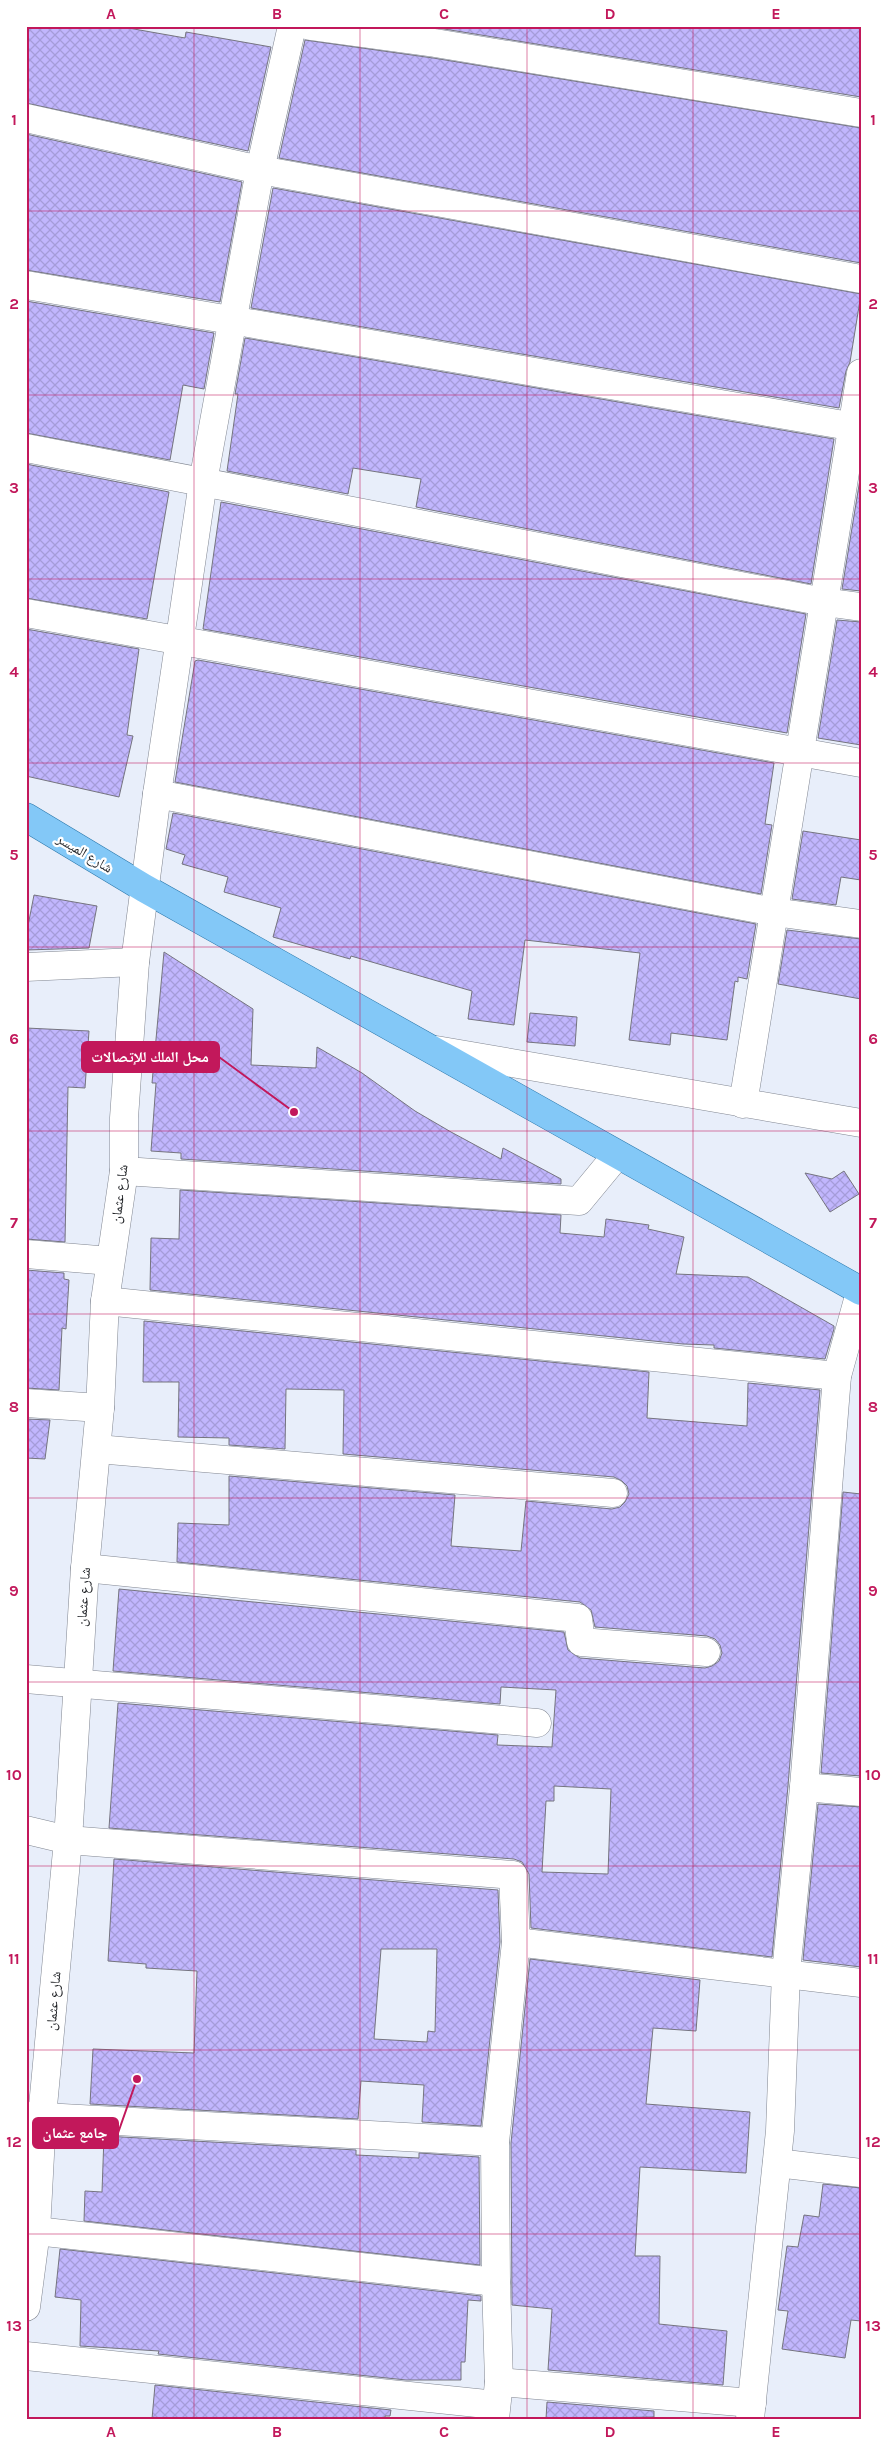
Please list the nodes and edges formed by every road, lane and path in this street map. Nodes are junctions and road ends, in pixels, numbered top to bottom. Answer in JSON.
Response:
{"nodes":[{"id":1,"x":292,"y":26,"type":"edge"},
{"id":2,"x":310,"y":26,"type":"edge"},
{"id":3,"x":436,"y":35,"type":"edge"},
{"id":4,"x":861,"y":113,"type":"edge"},
{"id":5,"x":26,"y":118,"type":"edge"},
{"id":6,"x":260,"y":170,"type":"junction"},
{"id":7,"x":861,"y":279,"type":"edge"},
{"id":8,"x":26,"y":284,"type":"edge"},
{"id":9,"x":232,"y":321,"type":"junction"},
{"id":10,"x":861,"y":373,"type":"edge"},
{"id":11,"x":856,"y":428,"type":"edge"},
{"id":12,"x":26,"y":448,"type":"edge"},
{"id":13,"x":203,"y":482,"type":"junction"},
{"id":14,"x":824,"y":602,"type":"junction"},
{"id":15,"x":861,"y":606,"type":"edge"},
{"id":16,"x":26,"y":613,"type":"edge"},
{"id":17,"x":180,"y":640,"type":"junction"},
{"id":18,"x":800,"y":752,"type":"junction"},
{"id":19,"x":861,"y":763,"type":"edge"},
{"id":20,"x":157,"y":794,"type":"junction"},
{"id":21,"x":26,"y":817,"type":"edge"},
{"id":22,"x":144,"y":888,"type":"junction"},
{"id":23,"x":774,"y":912,"type":"junction"},
{"id":24,"x":861,"y":924,"type":"edge"},
{"id":25,"x":135,"y":962,"type":"junction"},
{"id":26,"x":26,"y":967,"type":"edge"},
{"id":27,"x":430,"y":1049,"type":"junction"},
{"id":28,"x":743,"y":1104,"type":"junction"},
{"id":29,"x":861,"y":1123,"type":"edge"},
{"id":30,"x":617,"y":1155,"type":"junction"},
{"id":31,"x":124,"y":1171,"type":"junction"},
{"id":32,"x":26,"y":1254,"type":"edge"},
{"id":33,"x":110,"y":1261,"type":"junction"},
{"id":34,"x":860,"y":1290,"type":"edge"},
{"id":35,"x":106,"y":1301,"type":"junction"},
{"id":36,"x":837,"y":1376,"type":"junction"},
{"id":37,"x":26,"y":1403,"type":"edge"},
{"id":38,"x":100,"y":1408,"type":"junction"},
{"id":39,"x":97,"y":1449,"type":"junction"},
{"id":40,"x":613,"y":1493,"type":"dead end"},
{"id":41,"x":85,"y":1568,"type":"junction"},
{"id":42,"x":706,"y":1652,"type":"dead end"},
{"id":43,"x":26,"y":1679,"type":"edge"},
{"id":44,"x":77,"y":1683,"type":"junction"},
{"id":45,"x":537,"y":1723,"type":"dead end"},
{"id":46,"x":804,"y":1787,"type":"junction"},
{"id":47,"x":861,"y":1792,"type":"edge"},
{"id":48,"x":26,"y":1830,"type":"edge"},
{"id":49,"x":68,"y":1840,"type":"junction"},
{"id":50,"x":516,"y":1942,"type":"junction"},
{"id":51,"x":786,"y":1974,"type":"junction"},
{"id":52,"x":861,"y":1984,"type":"edge"},
{"id":53,"x":34,"y":2116,"type":"edge"},
{"id":54,"x":496,"y":2142,"type":"junction"},
{"id":55,"x":777,"y":2163,"type":"junction"},
{"id":56,"x":861,"y":2174,"type":"edge"},
{"id":57,"x":36,"y":2232,"type":"junction"},
{"id":58,"x":28,"y":2270,"type":"edge"},
{"id":59,"x":496,"y":2282,"type":"junction"},
{"id":60,"x":26,"y":2307,"type":"edge"},
{"id":61,"x":26,"y":2356,"type":"edge"},
{"id":62,"x":497,"y":2402,"type":"edge"},
{"id":63,"x":751,"y":2411,"type":"edge"}],
"edges":[{"from":1,"to":6,"type":"street","name":"شارع عثمان"},
{"from":2,"to":3,"type":"street"},
{"from":3,"to":4,"type":"street"},
{"from":5,"to":6,"type":"street"},
{"from":6,"to":7,"type":"street"},
{"from":6,"to":9,"type":"street","name":"شارع عثمان"},
{"from":8,"to":9,"type":"street"},
{"from":9,"to":11,"type":"street"},
{"from":9,"to":13,"type":"street","name":"شارع عثمان"},
{"from":10,"to":11,"type":"street"},
{"from":11,"to":14,"type":"street"},
{"from":12,"to":13,"type":"street"},
{"from":13,"to":14,"type":"street"},
{"from":13,"to":17,"type":"street","name":"شارع عثمان"},
{"from":14,"to":15,"type":"street"},
{"from":14,"to":18,"type":"street"},
{"from":16,"to":17,"type":"street"},
{"from":17,"to":18,"type":"street"},
{"from":17,"to":20,"type":"street","name":"شارع عثمان"},
{"from":18,"to":19,"type":"street"},
{"from":18,"to":23,"type":"street"},
{"from":20,"to":22,"type":"street","name":"شارع عثمان"},
{"from":20,"to":23,"type":"street"},
{"from":21,"to":22,"type":"main road","name":"شارع الميسر"},
{"from":22,"to":25,"type":"street","name":"شارع عثمان"},
{"from":22,"to":27,"type":"main road","name":"شارع الميسر"},
{"from":23,"to":24,"type":"street"},
{"from":23,"to":28,"type":"street"},
{"from":25,"to":26,"type":"street"},
{"from":25,"to":31,"type":"street","name":"شارع عثمان"},
{"from":27,"to":28,"type":"street"},
{"from":27,"to":30,"type":"main road","name":"شارع الميسر"},
{"from":28,"to":29,"type":"street"},
{"from":30,"to":31,"type":"street"},
{"from":30,"to":34,"type":"main road","name":"شارع الميسر"},
{"from":31,"to":33,"type":"street","name":"شارع عثمان"},
{"from":32,"to":33,"type":"street"},
{"from":33,"to":35,"type":"street","name":"شارع عثمان"},
{"from":34,"to":36,"type":"street"},
{"from":35,"to":36,"type":"street"},
{"from":35,"to":38,"type":"street","name":"شارع عثمان"},
{"from":36,"to":46,"type":"street"},
{"from":37,"to":38,"type":"street"},
{"from":38,"to":39,"type":"street","name":"شارع عثمان"},
{"from":39,"to":40,"type":"street"},
{"from":39,"to":41,"type":"street","name":"شارع عثمان"},
{"from":41,"to":42,"type":"street"},
{"from":41,"to":44,"type":"street","name":"شارع عثمان"},
{"from":43,"to":44,"type":"street"},
{"from":44,"to":45,"type":"street"},
{"from":44,"to":49,"type":"street","name":"شارع عثمان"},
{"from":46,"to":47,"type":"street"},
{"from":46,"to":51,"type":"street"},
{"from":48,"to":49,"type":"street"},
{"from":49,"to":50,"type":"street"},
{"from":49,"to":53,"type":"street","name":"شارع عثمان"},
{"from":50,"to":51,"type":"street"},
{"from":50,"to":54,"type":"street"},
{"from":51,"to":52,"type":"street"},
{"from":51,"to":55,"type":"street"},
{"from":53,"to":54,"type":"street"},
{"from":53,"to":57,"type":"street","name":"شارع عثمان"},
{"from":54,"to":59,"type":"street"},
{"from":55,"to":56,"type":"street"},
{"from":55,"to":63,"type":"street"},
{"from":57,"to":58,"type":"street","name":"شارع عثمان"},
{"from":57,"to":59,"type":"street"},
{"from":58,"to":60,"type":"street","name":"شارع عثمان"},
{"from":59,"to":62,"type":"street"},
{"from":61,"to":62,"type":"street"},
{"from":62,"to":63,"type":"street"}]}
